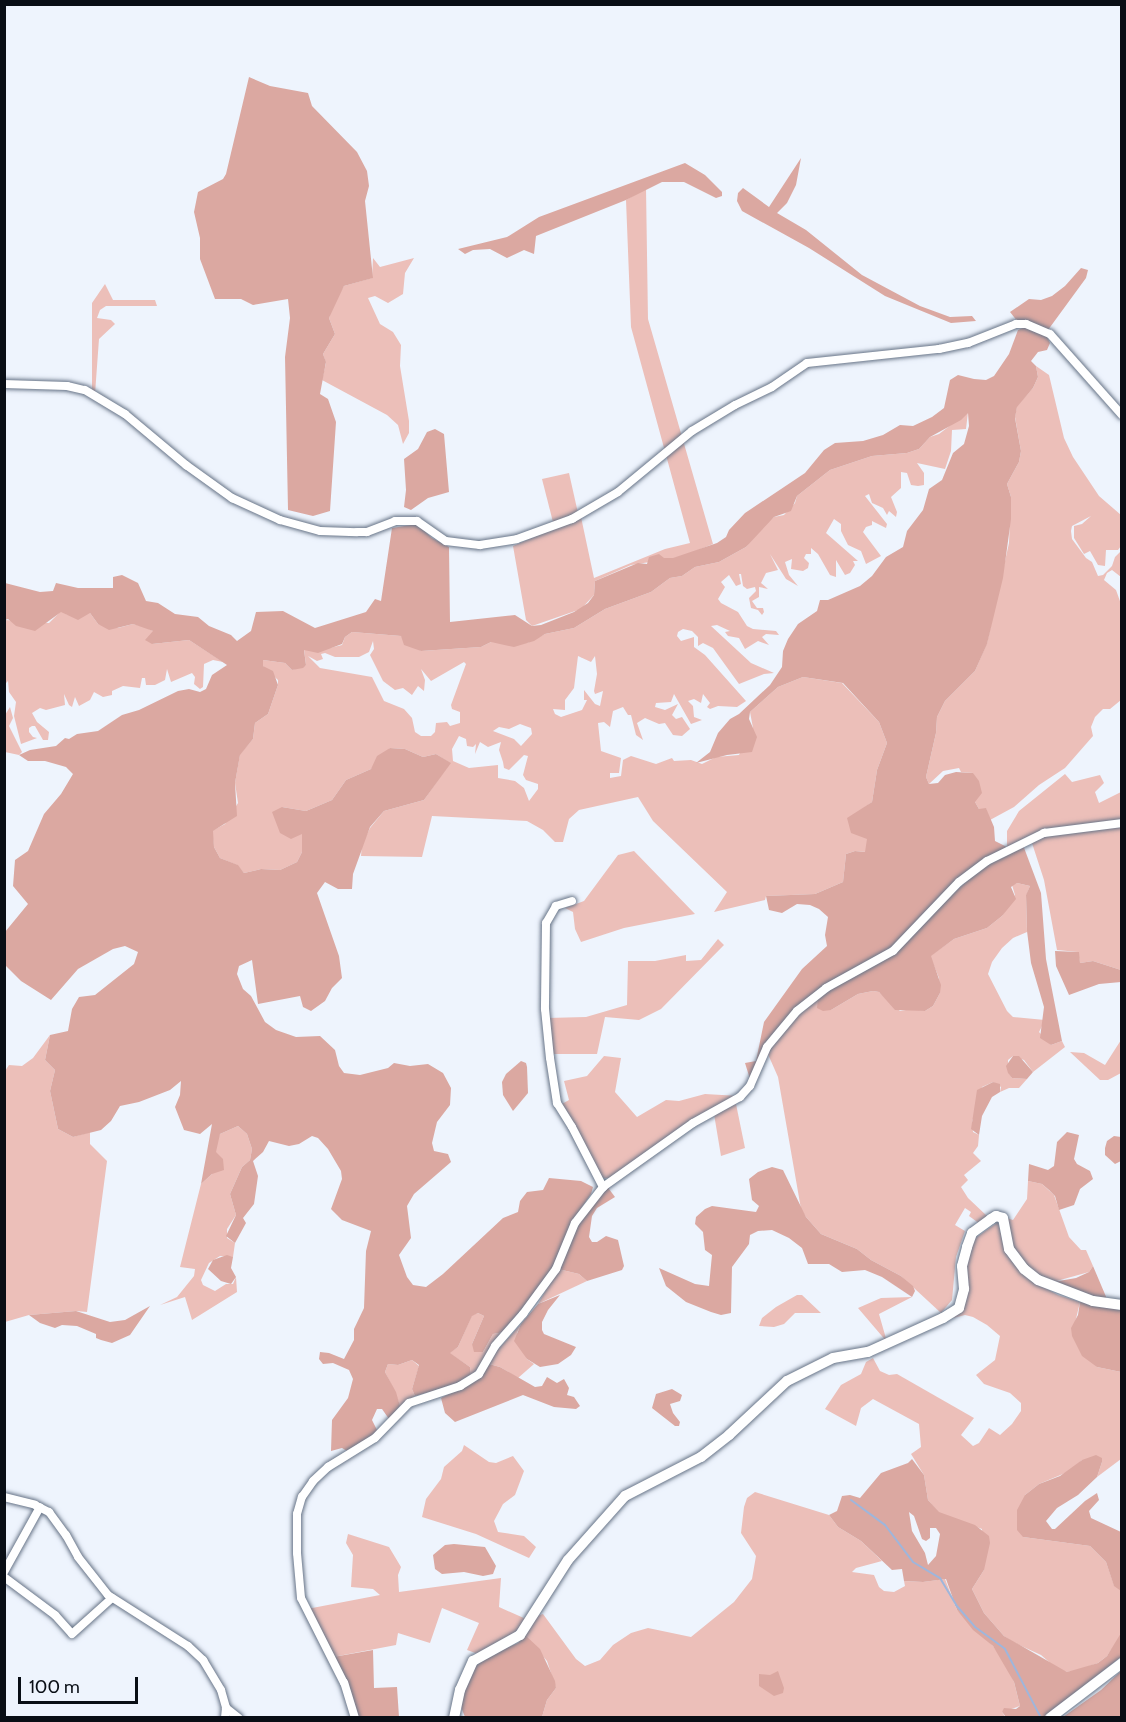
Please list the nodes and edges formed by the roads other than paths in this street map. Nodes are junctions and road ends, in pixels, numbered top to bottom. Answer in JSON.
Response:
{"nodes":[{"id":1,"x":4,"y":384,"type":"edge"},
{"id":2,"x":1122,"y":415,"type":"edge"},
{"id":3,"x":1122,"y":823,"type":"edge"},
{"id":4,"x":572,"y":901,"type":"dead end"},
{"id":5,"x":603,"y":1187,"type":"junction"},
{"id":6,"x":1122,"y":1305,"type":"edge"},
{"id":7,"x":4,"y":1497,"type":"edge"},
{"id":8,"x":40,"y":1507,"type":"junction"},
{"id":9,"x":4,"y":1572,"type":"edge"},
{"id":10,"x":4,"y":1577,"type":"edge"},
{"id":11,"x":112,"y":1598,"type":"junction"},
{"id":12,"x":1122,"y":1662,"type":"edge"},
{"id":13,"x":226,"y":1708,"type":"junction"},
{"id":14,"x":225,"y":1718,"type":"edge"},
{"id":15,"x":239,"y":1718,"type":"edge"},
{"id":16,"x":355,"y":1718,"type":"edge"},
{"id":17,"x":454,"y":1718,"type":"edge"},
{"id":18,"x":1050,"y":1718,"type":"edge"}],
"edges":[{"from":1,"to":2,"type":"street"},
{"from":3,"to":5,"type":"street"},
{"from":4,"to":5,"type":"street"},
{"from":5,"to":16,"type":"street"},
{"from":6,"to":17,"type":"street"},
{"from":7,"to":8,"type":"street"},
{"from":8,"to":9,"type":"street"},
{"from":8,"to":11,"type":"street"},
{"from":10,"to":11,"type":"street"},
{"from":11,"to":13,"type":"street"},
{"from":12,"to":18,"type":"street"},
{"from":13,"to":14,"type":"street"},
{"from":13,"to":15,"type":"street"}]}
